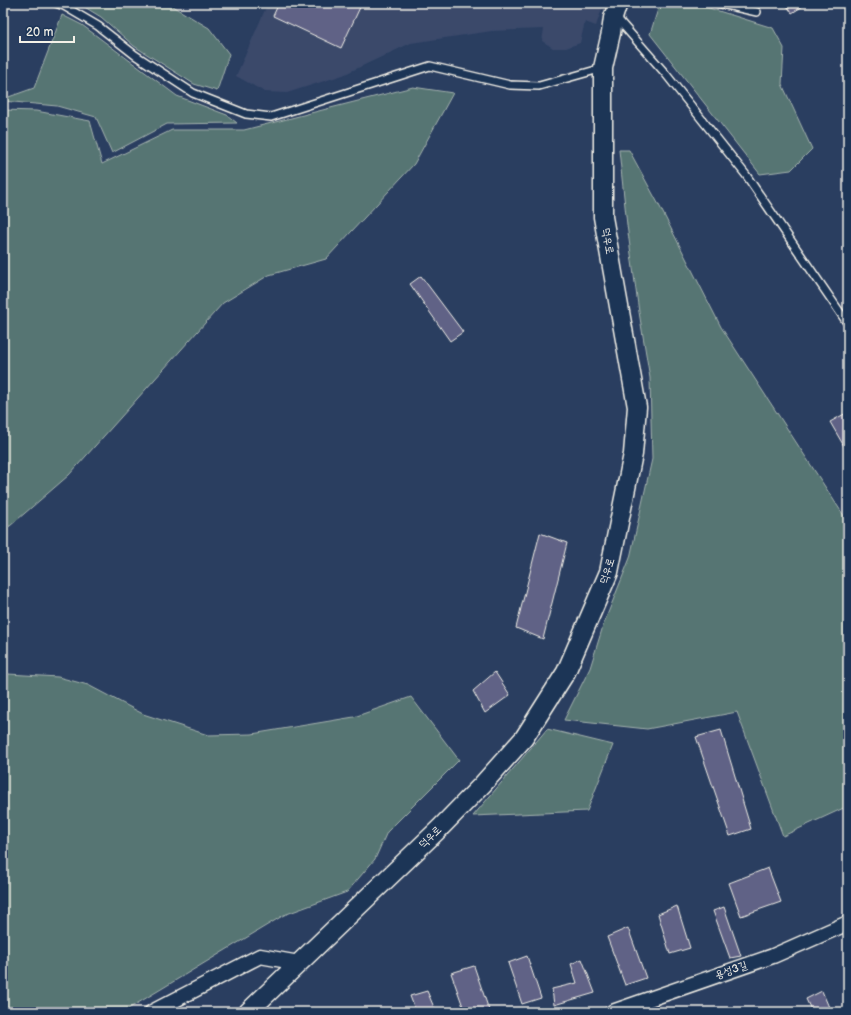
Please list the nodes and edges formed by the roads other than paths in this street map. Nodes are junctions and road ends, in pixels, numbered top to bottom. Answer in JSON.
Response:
{"nodes":[{"id":1,"x":56,"y":3,"type":"edge"},
{"id":2,"x":717,"y":3,"type":"edge"},
{"id":3,"x":616,"y":9,"type":"edge"},
{"id":4,"x":757,"y":12,"type":"dead end"},
{"id":5,"x":603,"y":68,"type":"junction"},
{"id":6,"x":848,"y":324,"type":"edge"},
{"id":7,"x":848,"y":923,"type":"edge"},
{"id":8,"x":299,"y":963,"type":"junction"},
{"id":9,"x":152,"y":1012,"type":"edge"},
{"id":10,"x":248,"y":1012,"type":"edge"},
{"id":11,"x":612,"y":1012,"type":"edge"}],
"edges":[{"from":1,"to":5,"type":"lane"},
{"from":2,"to":4,"type":"lane"},
{"from":3,"to":5,"type":"street","name":"덕우로"},
{"from":3,"to":6,"type":"lane"},
{"from":5,"to":8,"type":"street","name":"덕우로"},
{"from":7,"to":11,"type":"street","name":"용성3길"},
{"from":8,"to":9,"type":"street"},
{"from":8,"to":10,"type":"street","name":"덕우로"}]}
